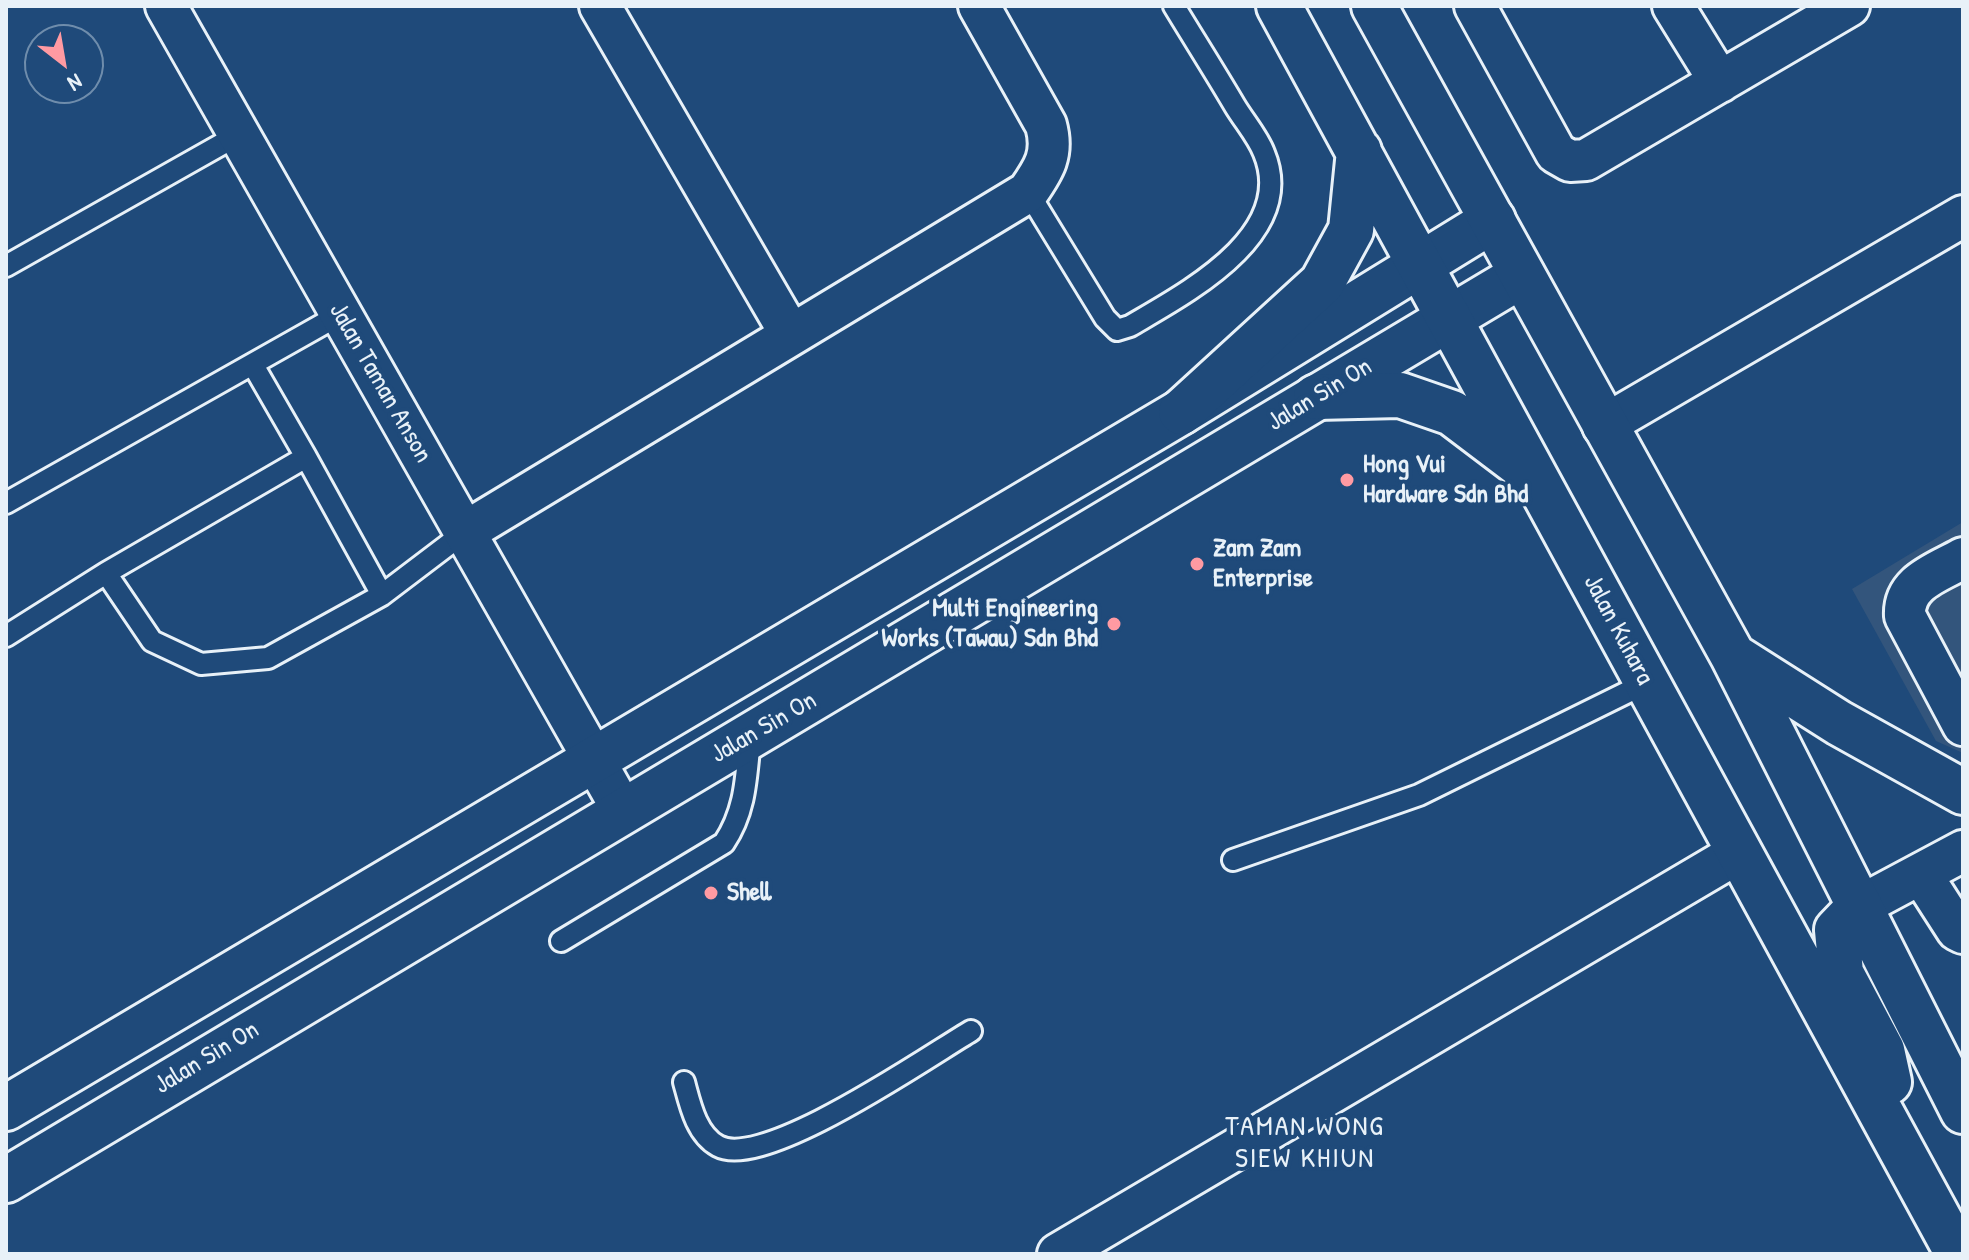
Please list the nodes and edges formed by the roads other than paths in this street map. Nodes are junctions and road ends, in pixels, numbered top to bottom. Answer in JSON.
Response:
{"nodes":[{"id":1,"x":166,"y":6,"type":"edge"},
{"id":2,"x":600,"y":6,"type":"edge"},
{"id":3,"x":979,"y":6,"type":"edge"},
{"id":4,"x":1174,"y":6,"type":"edge"},
{"id":5,"x":1279,"y":6,"type":"edge"},
{"id":6,"x":1374,"y":6,"type":"edge"},
{"id":7,"x":1475,"y":6,"type":"edge"},
{"id":8,"x":1673,"y":6,"type":"edge"},
{"id":9,"x":1849,"y":6,"type":"edge"},
{"id":10,"x":1720,"y":82,"type":"junction"},
{"id":11,"x":238,"y":135,"type":"junction"},
{"id":12,"x":1359,"y":151,"type":"junction"},
{"id":13,"x":1028,"y":192,"type":"junction"},
{"id":14,"x":1963,"y":216,"type":"edge"},
{"id":15,"x":1493,"y":220,"type":"junction"},
{"id":16,"x":1418,"y":263,"type":"junction"},
{"id":17,"x":6,"y":266,"type":"edge"},
{"id":18,"x":1522,"y":275,"type":"junction"},
{"id":19,"x":341,"y":314,"type":"junction"},
{"id":20,"x":1448,"y":319,"type":"junction"},
{"id":21,"x":791,"y":335,"type":"junction"},
{"id":22,"x":253,"y":365,"type":"junction"},
{"id":23,"x":1316,"y":397,"type":"junction"},
{"id":24,"x":1181,"y":412,"type":"junction"},
{"id":25,"x":1603,"y":426,"type":"junction"},
{"id":26,"x":306,"y":457,"type":"junction"},
{"id":27,"x":1534,"y":474,"type":"junction"},
{"id":28,"x":6,"y":503,"type":"edge"},
{"id":29,"x":465,"y":532,"type":"junction"},
{"id":30,"x":1963,"y":558,"type":"edge"},
{"id":31,"x":106,"y":573,"type":"junction"},
{"id":32,"x":382,"y":595,"type":"junction"},
{"id":33,"x":6,"y":636,"type":"edge"},
{"id":34,"x":1733,"y":656,"type":"junction"},
{"id":35,"x":1646,"y":683,"type":"junction"},
{"id":36,"x":1963,"y":725,"type":"edge"},
{"id":37,"x":750,"y":738,"type":"junction"},
{"id":38,"x":593,"y":760,"type":"junction"},
{"id":39,"x":1963,"y":792,"type":"edge"},
{"id":40,"x":622,"y":809,"type":"junction"},
{"id":41,"x":1963,"y":851,"type":"edge"},
{"id":42,"x":1738,"y":853,"type":"junction"},
{"id":43,"x":1233,"y":860,"type":"dead end"},
{"id":44,"x":1921,"y":874,"type":"junction"},
{"id":45,"x":1860,"y":906,"type":"junction"},
{"id":46,"x":1963,"y":933,"type":"edge"},
{"id":47,"x":561,"y":941,"type":"dead end"},
{"id":48,"x":971,"y":1031,"type":"dead end"},
{"id":49,"x":684,"y":1082,"type":"dead end"},
{"id":50,"x":1878,"y":1106,"type":"junction"},
{"id":51,"x":6,"y":1108,"type":"edge"},
{"id":52,"x":1963,"y":1111,"type":"edge"},
{"id":53,"x":6,"y":1180,"type":"edge"},
{"id":54,"x":1058,"y":1254,"type":"edge"},
{"id":55,"x":1958,"y":1254,"type":"edge"}],
"edges":[{"from":1,"to":11,"type":"street","name":"Jalan Taman Anson"},
{"from":2,"to":21,"type":"street"},
{"from":3,"to":13,"type":"street"},
{"from":4,"to":13,"type":"lane"},
{"from":5,"to":12,"type":"main road","name":"Jalan Kuhara"},
{"from":6,"to":15,"type":"main road"},
{"from":7,"to":10,"type":"street"},
{"from":8,"to":10,"type":"street"},
{"from":9,"to":10,"type":"street"},
{"from":11,"to":17,"type":"lane"},
{"from":11,"to":19,"type":"street","name":"Jalan Taman Anson"},
{"from":12,"to":16,"type":"main road","name":"Jalan Kuhara"},
{"from":12,"to":24,"type":"main road"},
{"from":13,"to":21,"type":"street"},
{"from":14,"to":25,"type":"street"},
{"from":15,"to":16,"type":"main road"},
{"from":15,"to":18,"type":"main road"},
{"from":16,"to":20,"type":"main road","name":"Jalan Kuhara"},
{"from":16,"to":24,"type":"main road"},
{"from":18,"to":20,"type":"main road","name":"Jalan Sin On"},
{"from":18,"to":25,"type":"main road"},
{"from":19,"to":22,"type":"lane"},
{"from":19,"to":29,"type":"street","name":"Jalan Taman Anson"},
{"from":20,"to":23,"type":"main road","name":"Jalan Sin On"},
{"from":20,"to":27,"type":"main road","name":"Jalan Kuhara"},
{"from":21,"to":29,"type":"street"},
{"from":22,"to":26,"type":"lane"},
{"from":22,"to":28,"type":"lane"},
{"from":23,"to":27,"type":"main road"},
{"from":23,"to":37,"type":"main road","name":"Jalan Sin On"},
{"from":24,"to":38,"type":"main road"},
{"from":25,"to":34,"type":"main road"},
{"from":26,"to":31,"type":"lane"},
{"from":26,"to":32,"type":"lane"},
{"from":27,"to":35,"type":"main road","name":"Jalan Kuhara"},
{"from":29,"to":32,"type":"lane"},
{"from":29,"to":38,"type":"street","name":"Jalan Taman Anson"},
{"from":30,"to":36,"type":"street"},
{"from":31,"to":32,"type":"lane"},
{"from":31,"to":33,"type":"lane"},
{"from":34,"to":39,"type":"main road"},
{"from":34,"to":45,"type":"main road"},
{"from":35,"to":42,"type":"main road","name":"Jalan Kuhara"},
{"from":35,"to":43,"type":"lane"},
{"from":37,"to":40,"type":"main road","name":"Jalan Sin On"},
{"from":37,"to":47,"type":"lane"},
{"from":38,"to":40,"type":"street","name":"Jalan Taman Anson"},
{"from":38,"to":51,"type":"main road"},
{"from":40,"to":53,"type":"main road","name":"Jalan Sin On"},
{"from":41,"to":44,"type":"street"},
{"from":42,"to":50,"type":"main road","name":"Jalan Kuhara"},
{"from":42,"to":54,"type":"street"},
{"from":44,"to":45,"type":"street"},
{"from":44,"to":46,"type":"street"},
{"from":45,"to":50,"type":"main road"},
{"from":45,"to":52,"type":"main road"},
{"from":48,"to":49,"type":"lane"},
{"from":50,"to":55,"type":"main road","name":"Jalan Kuhara"}]}
